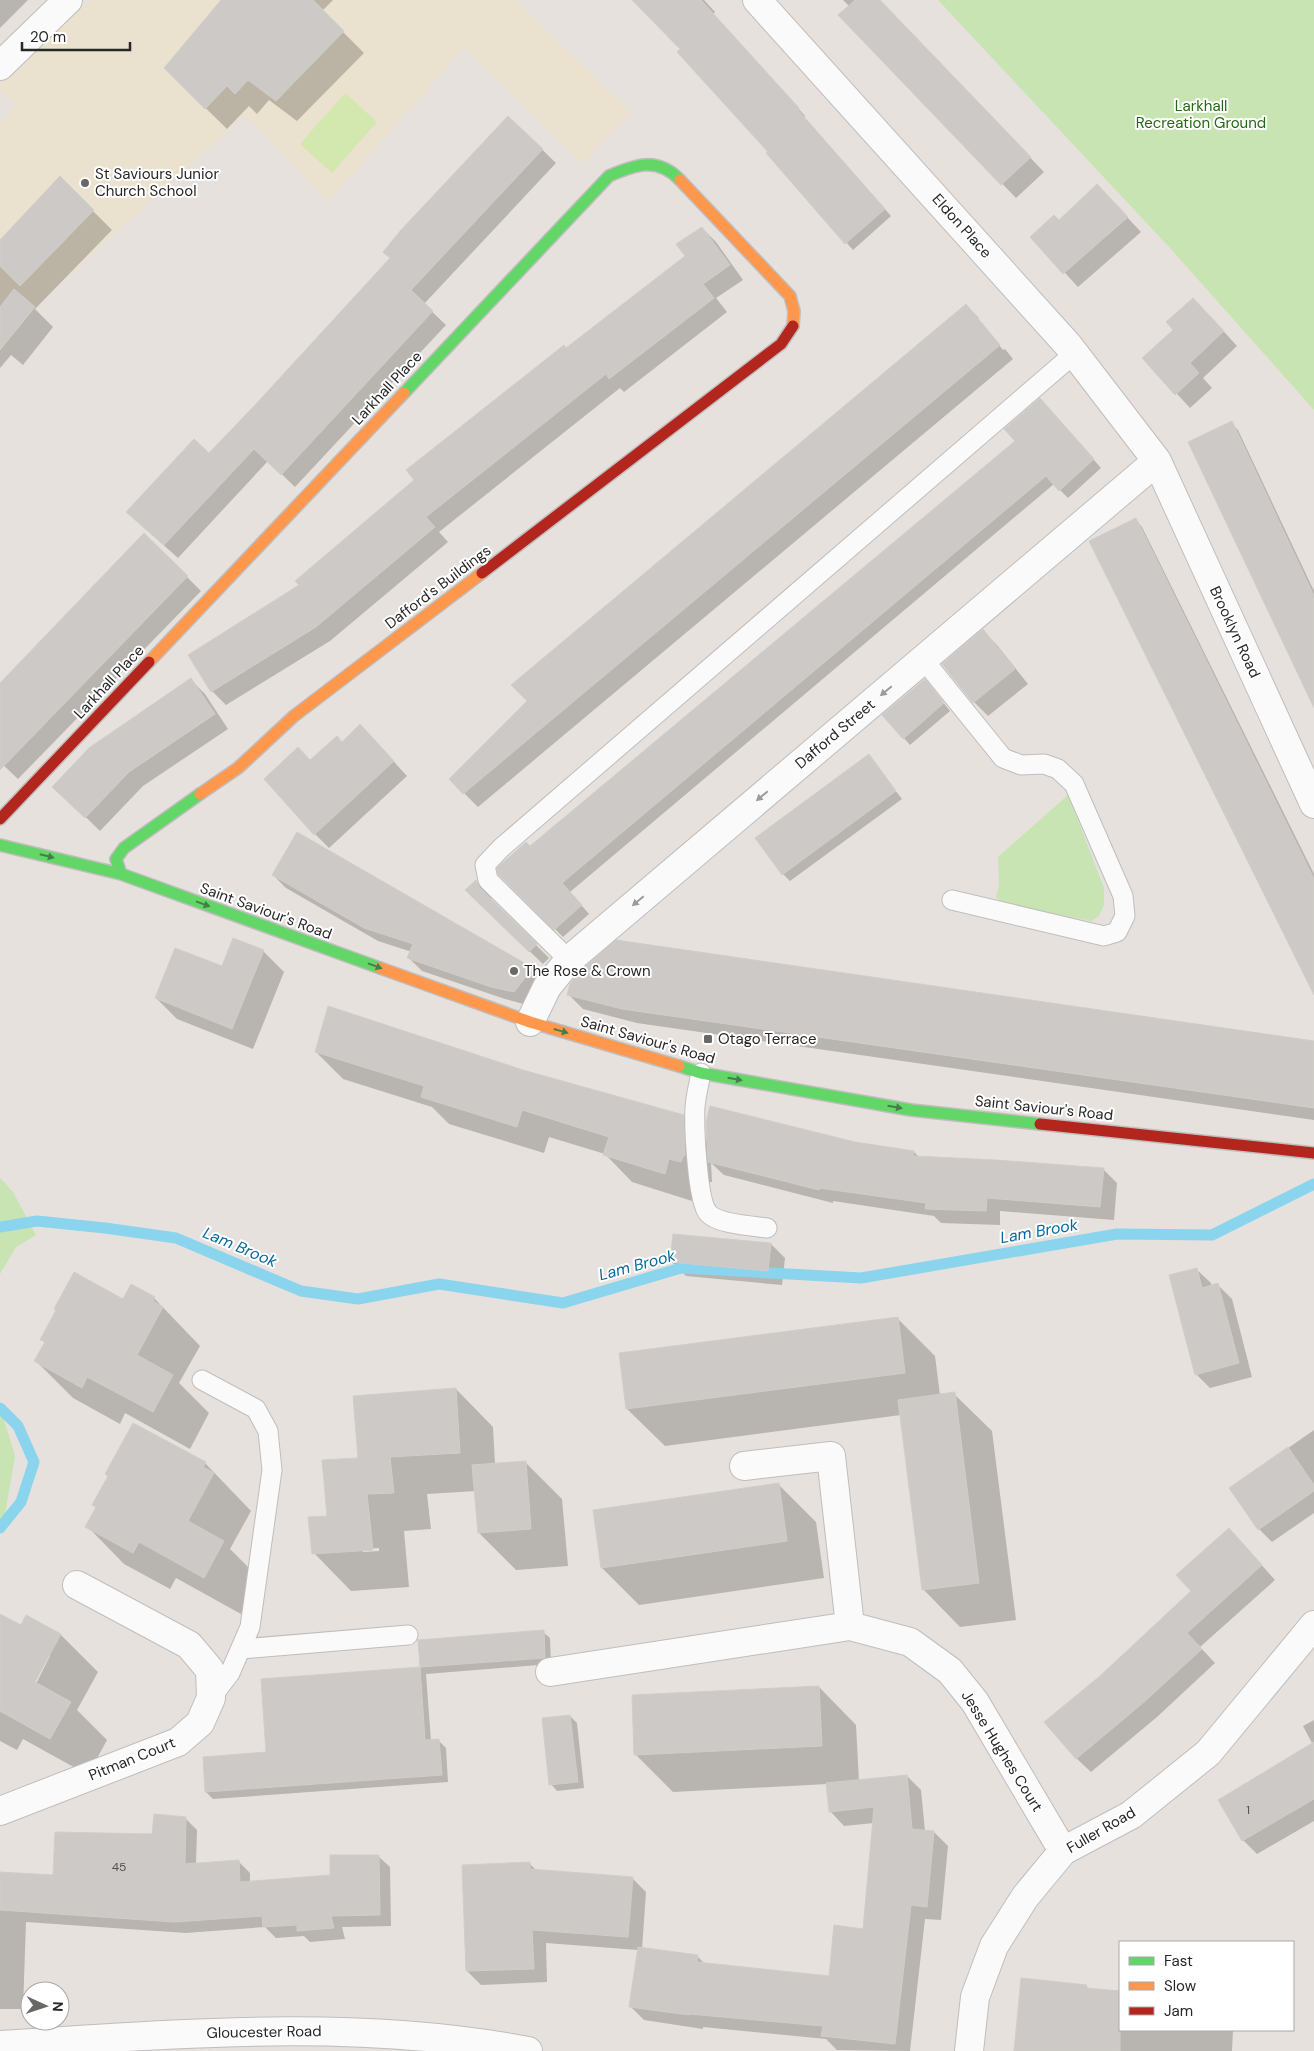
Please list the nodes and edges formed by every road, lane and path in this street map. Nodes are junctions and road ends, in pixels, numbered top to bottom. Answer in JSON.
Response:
{"nodes":[{"id":1,"x":68,"y":0,"type":"edge"},
{"id":2,"x":757,"y":0,"type":"edge"},
{"id":3,"x":0,"y":66,"type":"edge"},
{"id":4,"x":791,"y":330,"type":"joint"},
{"id":5,"x":1075,"y":353,"type":"junction"},
{"id":6,"x":1157,"y":461,"type":"junction"},
{"id":7,"x":923,"y":659,"type":"junction"},
{"id":8,"x":1314,"y":804,"type":"edge"},
{"id":9,"x":0,"y":819,"type":"edge"},
{"id":10,"x":0,"y":845,"type":"edge"},
{"id":11,"x":121,"y":874,"type":"junction"},
{"id":12,"x":952,"y":900,"type":"dead end"},
{"id":13,"x":569,"y":960,"type":"junction"},
{"id":14,"x":530,"y":1022,"type":"junction"},
{"id":15,"x":701,"y":1072,"type":"junction"},
{"id":16,"x":1314,"y":1153,"type":"edge"},
{"id":17,"x":766,"y":1228,"type":"dead end"},
{"id":18,"x":202,"y":1380,"type":"dead end"},
{"id":19,"x":744,"y":1466,"type":"dead end"},
{"id":20,"x":77,"y":1585,"type":"dead end"},
{"id":21,"x":1314,"y":1624,"type":"edge"},
{"id":22,"x":850,"y":1626,"type":"junction"},
{"id":23,"x":408,"y":1635,"type":"dead end"},
{"id":24,"x":241,"y":1649,"type":"junction"},
{"id":25,"x":550,"y":1672,"type":"dead end"},
{"id":26,"x":211,"y":1698,"type":"junction"},
{"id":27,"x":0,"y":1811,"type":"edge"},
{"id":28,"x":1063,"y":1851,"type":"junction"},
{"id":29,"x":296,"y":2040,"type":"edge"},
{"id":30,"x":0,"y":2045,"type":"edge"},
{"id":31,"x":528,"y":2051,"type":"edge"},
{"id":32,"x":968,"y":2051,"type":"edge"}],
"edges":[{"from":1,"to":3,"type":"street"},
{"from":2,"to":5,"type":"street","name":"Eldon Place"},
{"from":4,"to":9,"type":"street","name":"Larkhall Place"},
{"from":4,"to":11,"type":"street","name":"Dafford's Buildings"},
{"from":5,"to":6,"type":"street","name":"Eldon Place"},
{"from":5,"to":13,"type":"lane"},
{"from":6,"to":7,"type":"street","name":"Dafford Street"},
{"from":6,"to":8,"type":"street","name":"Brooklyn Road"},
{"from":7,"to":12,"type":"lane"},
{"from":7,"to":13,"type":"street","name":"Dafford Street","one_way":true},
{"from":10,"to":11,"type":"street","name":"Saint Saviour's Road","one_way":true},
{"from":11,"to":14,"type":"street","name":"Saint Saviour's Road","one_way":true},
{"from":13,"to":14,"type":"street","name":"Dafford Street"},
{"from":14,"to":15,"type":"street","name":"Saint Saviour's Road","one_way":true},
{"from":15,"to":16,"type":"street","name":"Saint Saviour's Road","one_way":true},
{"from":15,"to":17,"type":"lane"},
{"from":18,"to":24,"type":"lane"},
{"from":19,"to":22,"type":"street"},
{"from":20,"to":26,"type":"street","name":"Pitman Court"},
{"from":21,"to":28,"type":"street","name":"Fuller Road"},
{"from":22,"to":25,"type":"street","name":"Jesse Hughes Court"},
{"from":22,"to":28,"type":"street","name":"Jesse Hughes Court"},
{"from":23,"to":24,"type":"lane"},
{"from":24,"to":26,"type":"lane"},
{"from":26,"to":27,"type":"street","name":"Pitman Court"},
{"from":28,"to":32,"type":"street","name":"Fuller Road"},
{"from":29,"to":30,"type":"street","name":"Gloucester Road"},
{"from":29,"to":31,"type":"street","name":"Gloucester Road"}]}
